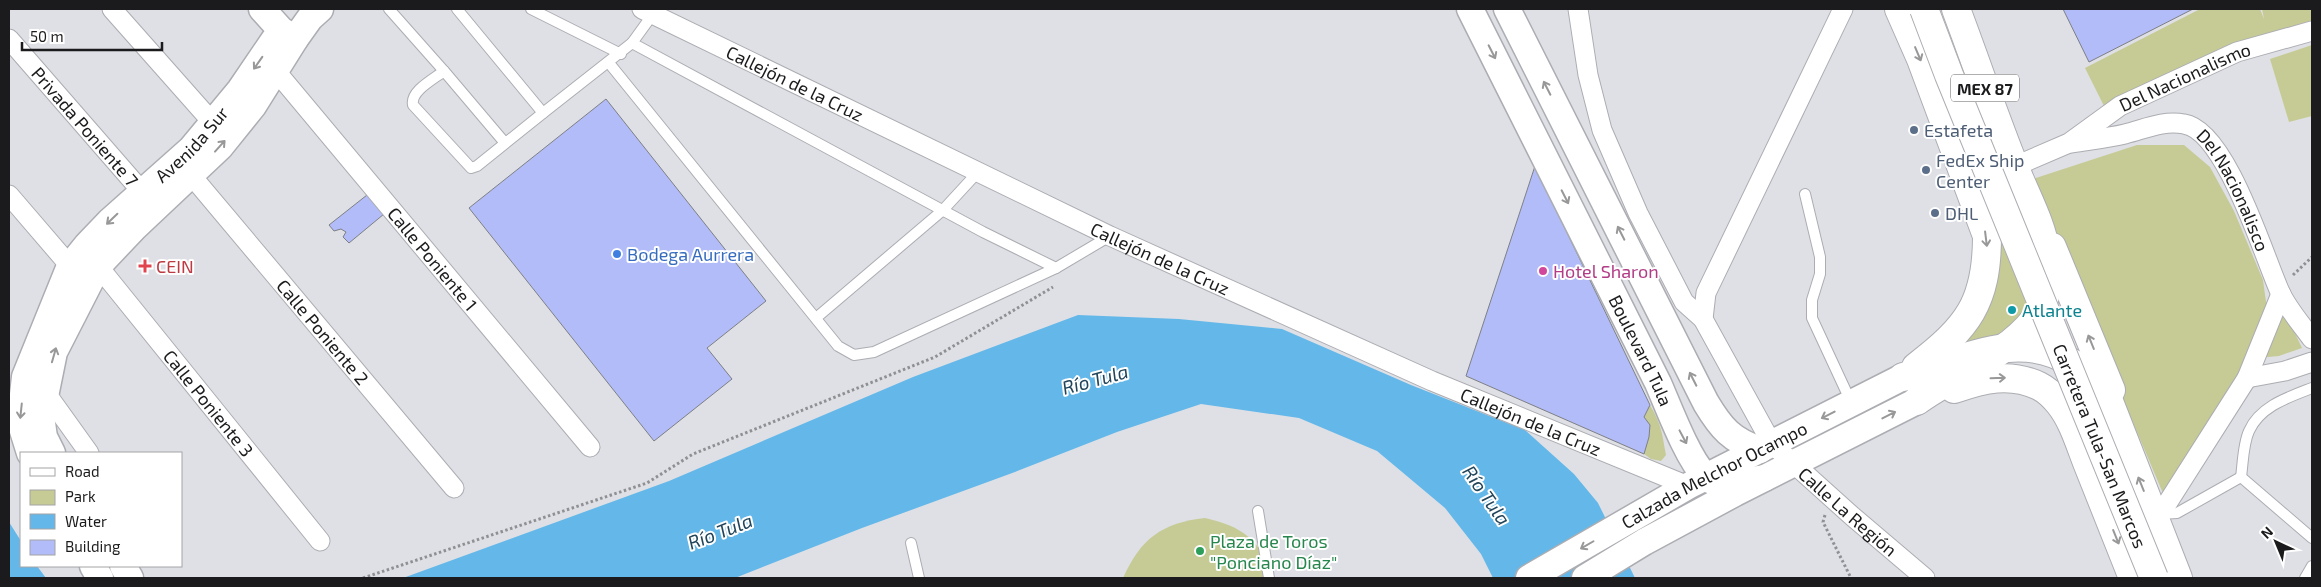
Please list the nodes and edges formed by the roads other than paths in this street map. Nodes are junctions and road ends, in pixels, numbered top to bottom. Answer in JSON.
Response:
{"nodes":[{"id":1,"x":112,"y":9,"type":"edge"},
{"id":2,"x":262,"y":9,"type":"edge"},
{"id":3,"x":389,"y":9,"type":"edge"},
{"id":4,"x":457,"y":9,"type":"edge"},
{"id":5,"x":531,"y":9,"type":"edge"},
{"id":6,"x":1470,"y":9,"type":"edge"},
{"id":7,"x":1507,"y":9,"type":"edge"},
{"id":8,"x":1578,"y":9,"type":"edge"},
{"id":9,"x":1843,"y":9,"type":"edge"},
{"id":10,"x":1899,"y":9,"type":"edge"},
{"id":11,"x":1924,"y":9,"type":"edge"},
{"id":12,"x":1956,"y":9,"type":"edge"},
{"id":13,"x":648,"y":11,"type":"edge"},
{"id":14,"x":299,"y":18,"type":"edge"},
{"id":15,"x":2312,"y":30,"type":"edge"},
{"id":16,"x":9,"y":39,"type":"edge"},
{"id":17,"x":632,"y":43,"type":"junction"},
{"id":18,"x":621,"y":54,"type":"junction"},
{"id":19,"x":609,"y":63,"type":"junction"},
{"id":20,"x":275,"y":70,"type":"junction"},
{"id":21,"x":444,"y":71,"type":"junction"},
{"id":22,"x":543,"y":113,"type":"junction"},
{"id":23,"x":213,"y":124,"type":"junction"},
{"id":24,"x":1602,"y":130,"type":"junction"},
{"id":25,"x":505,"y":143,"type":"junction"},
{"id":26,"x":2069,"y":143,"type":"junction"},
{"id":27,"x":1576,"y":144,"type":"junction"},
{"id":28,"x":1960,"y":163,"type":"junction"},
{"id":29,"x":2014,"y":167,"type":"junction"},
{"id":30,"x":978,"y":172,"type":"junction"},
{"id":31,"x":191,"y":175,"type":"junction"},
{"id":32,"x":9,"y":194,"type":"edge"},
{"id":33,"x":1806,"y":194,"type":"dead end"},
{"id":34,"x":149,"y":200,"type":"junction"},
{"id":35,"x":943,"y":210,"type":"junction"},
{"id":36,"x":2040,"y":228,"type":"junction"},
{"id":37,"x":1110,"y":236,"type":"junction"},
{"id":38,"x":70,"y":266,"type":"junction"},
{"id":39,"x":98,"y":266,"type":"junction"},
{"id":40,"x":1056,"y":268,"type":"junction"},
{"id":41,"x":2281,"y":294,"type":"junction"},
{"id":42,"x":816,"y":318,"type":"junction"},
{"id":43,"x":1703,"y":319,"type":"junction"},
{"id":44,"x":2312,"y":339,"type":"edge"},
{"id":45,"x":2004,"y":347,"type":"junction"},
{"id":46,"x":2312,"y":362,"type":"edge"},
{"id":47,"x":25,"y":377,"type":"junction"},
{"id":48,"x":1903,"y":377,"type":"junction"},
{"id":49,"x":2247,"y":378,"type":"junction"},
{"id":50,"x":2312,"y":388,"type":"edge"},
{"id":51,"x":46,"y":393,"type":"junction"},
{"id":52,"x":1918,"y":401,"type":"junction"},
{"id":53,"x":1852,"y":403,"type":"junction"},
{"id":54,"x":2110,"y":404,"type":"junction"},
{"id":55,"x":1719,"y":424,"type":"junction"},
{"id":56,"x":2123,"y":437,"type":"junction"},
{"id":57,"x":2080,"y":445,"type":"junction"},
{"id":58,"x":590,"y":447,"type":"dead end"},
{"id":59,"x":1766,"y":447,"type":"junction"},
{"id":60,"x":30,"y":452,"type":"edge"},
{"id":61,"x":52,"y":452,"type":"edge"},
{"id":62,"x":88,"y":452,"type":"edge"},
{"id":63,"x":1792,"y":463,"type":"junction"},
{"id":64,"x":1712,"y":478,"type":"junction"},
{"id":65,"x":1764,"y":478,"type":"junction"},
{"id":66,"x":2241,"y":478,"type":"junction"},
{"id":67,"x":454,"y":488,"type":"dead end"},
{"id":68,"x":1258,"y":511,"type":"dead end"},
{"id":69,"x":2158,"y":517,"type":"junction"},
{"id":70,"x":2312,"y":538,"type":"edge"},
{"id":71,"x":320,"y":541,"type":"dead end"},
{"id":72,"x":911,"y":542,"type":"dead end"},
{"id":73,"x":1644,"y":542,"type":"junction"},
{"id":74,"x":2312,"y":566,"type":"edge"},
{"id":75,"x":124,"y":567,"type":"edge"},
{"id":76,"x":130,"y":578,"type":"edge"},
{"id":77,"x":919,"y":578,"type":"edge"},
{"id":78,"x":1269,"y":578,"type":"edge"},
{"id":79,"x":1529,"y":578,"type":"edge"},
{"id":80,"x":1584,"y":578,"type":"edge"},
{"id":81,"x":1925,"y":578,"type":"edge"},
{"id":82,"x":2133,"y":578,"type":"edge"},
{"id":83,"x":2154,"y":578,"type":"edge"},
{"id":84,"x":2178,"y":578,"type":"edge"},
{"id":85,"x":2305,"y":578,"type":"edge"}],
"edges":[{"from":1,"to":23,"type":"street"},
{"from":2,"to":14,"type":"main road"},
{"from":3,"to":21,"type":"lane"},
{"from":4,"to":22,"type":"lane"},
{"from":5,"to":18,"type":"lane"},
{"from":6,"to":64,"type":"main road","name":"Boulevard Tula","one_way":true},
{"from":27,"to":7,"type":"main road","name":"Boulevard Tula","one_way":true},
{"from":8,"to":24,"type":"street","name":"Calle La Región"},
{"from":9,"to":43,"type":"street"},
{"from":10,"to":28,"type":"main road","number":"MEX 87","one_way":true},
{"from":11,"to":83,"type":"main road","name":"Carretera Tula-San Marcos","bridge":true},
{"from":12,"to":29,"type":"main road","number":"MEX 87"},
{"from":13,"to":17,"type":"lane"},
{"from":13,"to":30,"type":"street","name":"Callejón de la Cruz"},
{"from":14,"to":20,"type":"main road","name":"Avenida Sur"},
{"from":14,"to":23,"type":"main road","name":"Avenida Sur","one_way":true},
{"from":15,"to":26,"type":"street","name":"Del Nacionalismo"},
{"from":16,"to":34,"type":"street","name":"Privada Poniente 7"},
{"from":17,"to":18,"type":"lane"},
{"from":17,"to":35,"type":"lane"},
{"from":18,"to":19,"type":"lane"},
{"from":19,"to":22,"type":"lane"},
{"from":19,"to":42,"type":"lane"},
{"from":31,"to":20,"type":"main road","name":"Avenida Sur","one_way":true},
{"from":20,"to":58,"type":"street","name":"Calle Poniente 1"},
{"from":21,"to":25,"type":"lane"},
{"from":21,"to":25,"type":"lane"},
{"from":22,"to":25,"type":"lane"},
{"from":23,"to":34,"type":"main road","name":"Avenida Sur"},
{"from":24,"to":27,"type":"street"},
{"from":24,"to":43,"type":"street","name":"Calle La Región"},
{"from":26,"to":29,"type":"street"},
{"from":26,"to":41,"type":"street","name":"Del Nacionalisco"},
{"from":55,"to":27,"type":"main road","name":"Boulevard Tula","one_way":true},
{"from":28,"to":29,"type":"street"},
{"from":28,"to":48,"type":"main road","number":"MEX 87","one_way":true},
{"from":29,"to":36,"type":"main road","number":"MEX 87"},
{"from":30,"to":35,"type":"lane"},
{"from":30,"to":37,"type":"street","name":"Callejón de la Cruz"},
{"from":31,"to":34,"type":"main road","name":"Avenida Sur"},
{"from":31,"to":67,"type":"street","name":"Calle Poniente 2"},
{"from":32,"to":38,"type":"street"},
{"from":33,"to":53,"type":"lane"},
{"from":34,"to":38,"type":"main road","name":"Avenida Sur","one_way":true},
{"from":34,"to":39,"type":"main road","name":"Avenida Sur"},
{"from":35,"to":40,"type":"lane"},
{"from":35,"to":42,"type":"lane"},
{"from":36,"to":45,"type":"main road","number":"MEX 87"},
{"from":54,"to":36,"type":"main road","one_way":true},
{"from":37,"to":40,"type":"lane"},
{"from":37,"to":64,"type":"street","name":"Callejón de la Cruz"},
{"from":38,"to":47,"type":"main road","name":"Avenida Sur"},
{"from":51,"to":39,"type":"main road","name":"Avenida Sur","one_way":true},
{"from":39,"to":71,"type":"street","name":"Calle Poniente 3"},
{"from":40,"to":42,"type":"lane"},
{"from":41,"to":44,"type":"street","name":"Del Nacionalisco"},
{"from":41,"to":49,"type":"street"},
{"from":43,"to":59,"type":"street","name":"Calle La Región"},
{"from":45,"to":48,"type":"main road"},
{"from":45,"to":52,"type":"main road","number":"MEX 87"},
{"from":45,"to":54,"type":"main road"},
{"from":46,"to":49,"type":"street"},
{"from":47,"to":51,"type":"street"},
{"from":47,"to":60,"type":"main road","name":"Avenida Sur","one_way":true},
{"from":48,"to":53,"type":"main road","name":"Calzada Melchor Ocampo"},
{"from":49,"to":69,"type":"street"},
{"from":50,"to":66,"type":"lane"},
{"from":51,"to":61,"type":"main road","name":"Avenida Sur"},
{"from":51,"to":62,"type":"street"},
{"from":52,"to":57,"type":"main road","one_way":true},
{"from":63,"to":52,"type":"main road","name":"Calzada Melchor Ocampo","one_way":true},
{"from":53,"to":59,"type":"main road","name":"Calzada Melchor Ocampo","one_way":true},
{"from":54,"to":56,"type":"main road"},
{"from":55,"to":59,"type":"main road","name":"Boulevard Tula"},
{"from":55,"to":64,"type":"main road"},
{"from":56,"to":57,"type":"main road"},
{"from":69,"to":56,"type":"main road","one_way":true},
{"from":57,"to":82,"type":"main road","one_way":true},
{"from":59,"to":63,"type":"street","name":"Calle La Región"},
{"from":59,"to":64,"type":"main road","name":"Calzada Melchor Ocampo"},
{"from":63,"to":65,"type":"main road","name":"Calzada Melchor Ocampo"},
{"from":63,"to":81,"type":"street","name":"Calle La Región"},
{"from":64,"to":65,"type":"main road"},
{"from":64,"to":73,"type":"main road"},
{"from":64,"to":79,"type":"main road","name":"Calzada Melchor Ocampo","one_way":true},
{"from":65,"to":73,"type":"main road","name":"Calzada Melchor Ocampo"},
{"from":66,"to":69,"type":"lane"},
{"from":66,"to":70,"type":"lane"},
{"from":68,"to":78,"type":"lane"},
{"from":69,"to":84,"type":"main road"},
{"from":72,"to":77,"type":"lane"},
{"from":73,"to":80,"type":"main road","name":"Calzada Melchor Ocampo"},
{"from":74,"to":85,"type":"lane"},
{"from":75,"to":76,"type":"main road"}]}
